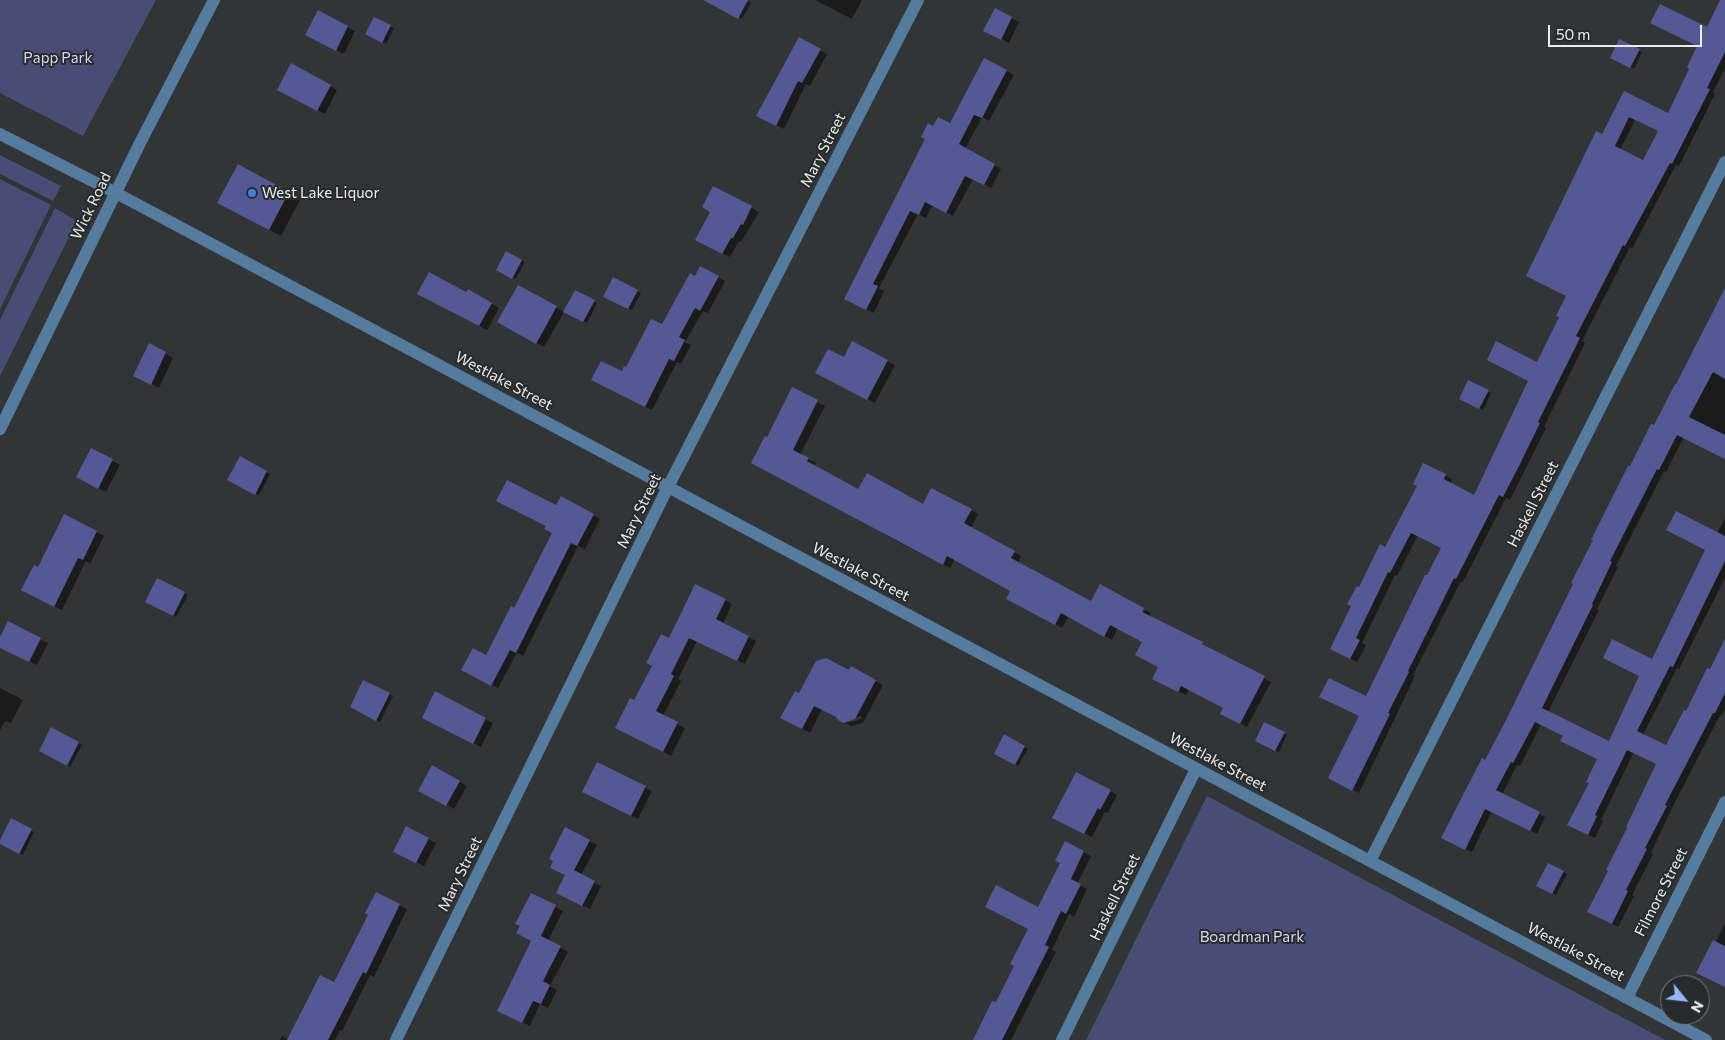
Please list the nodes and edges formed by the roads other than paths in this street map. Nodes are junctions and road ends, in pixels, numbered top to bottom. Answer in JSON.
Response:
{"nodes":[{"id":1,"x":214,"y":0,"type":"edge"},
{"id":2,"x":918,"y":0,"type":"edge"},
{"id":3,"x":0,"y":134,"type":"edge"},
{"id":4,"x":1725,"y":162,"type":"edge"},
{"id":5,"x":116,"y":193,"type":"junction"},
{"id":6,"x":0,"y":429,"type":"edge"},
{"id":7,"x":668,"y":488,"type":"junction"},
{"id":8,"x":1196,"y":769,"type":"junction"},
{"id":9,"x":1725,"y":802,"type":"edge"},
{"id":10,"x":1370,"y":861,"type":"junction"},
{"id":11,"x":1627,"y":998,"type":"junction"},
{"id":12,"x":396,"y":1040,"type":"edge"},
{"id":13,"x":1062,"y":1040,"type":"edge"},
{"id":14,"x":1706,"y":1040,"type":"edge"}],
"edges":[{"from":1,"to":5,"type":"street","name":"Wick Road"},
{"from":2,"to":7,"type":"street","name":"Mary Street"},
{"from":3,"to":5,"type":"street","name":"Westlake Street"},
{"from":4,"to":10,"type":"street","name":"Haskell Street"},
{"from":5,"to":6,"type":"street","name":"Wick Road"},
{"from":5,"to":7,"type":"street","name":"Westlake Street"},
{"from":7,"to":8,"type":"street","name":"Westlake Street"},
{"from":7,"to":12,"type":"street","name":"Mary Street"},
{"from":8,"to":10,"type":"street","name":"Westlake Street"},
{"from":8,"to":13,"type":"street","name":"Haskell Street"},
{"from":9,"to":11,"type":"street","name":"Filmore Street"},
{"from":10,"to":11,"type":"street","name":"Westlake Street"},
{"from":11,"to":14,"type":"street","name":"Westlake Street"}]}
